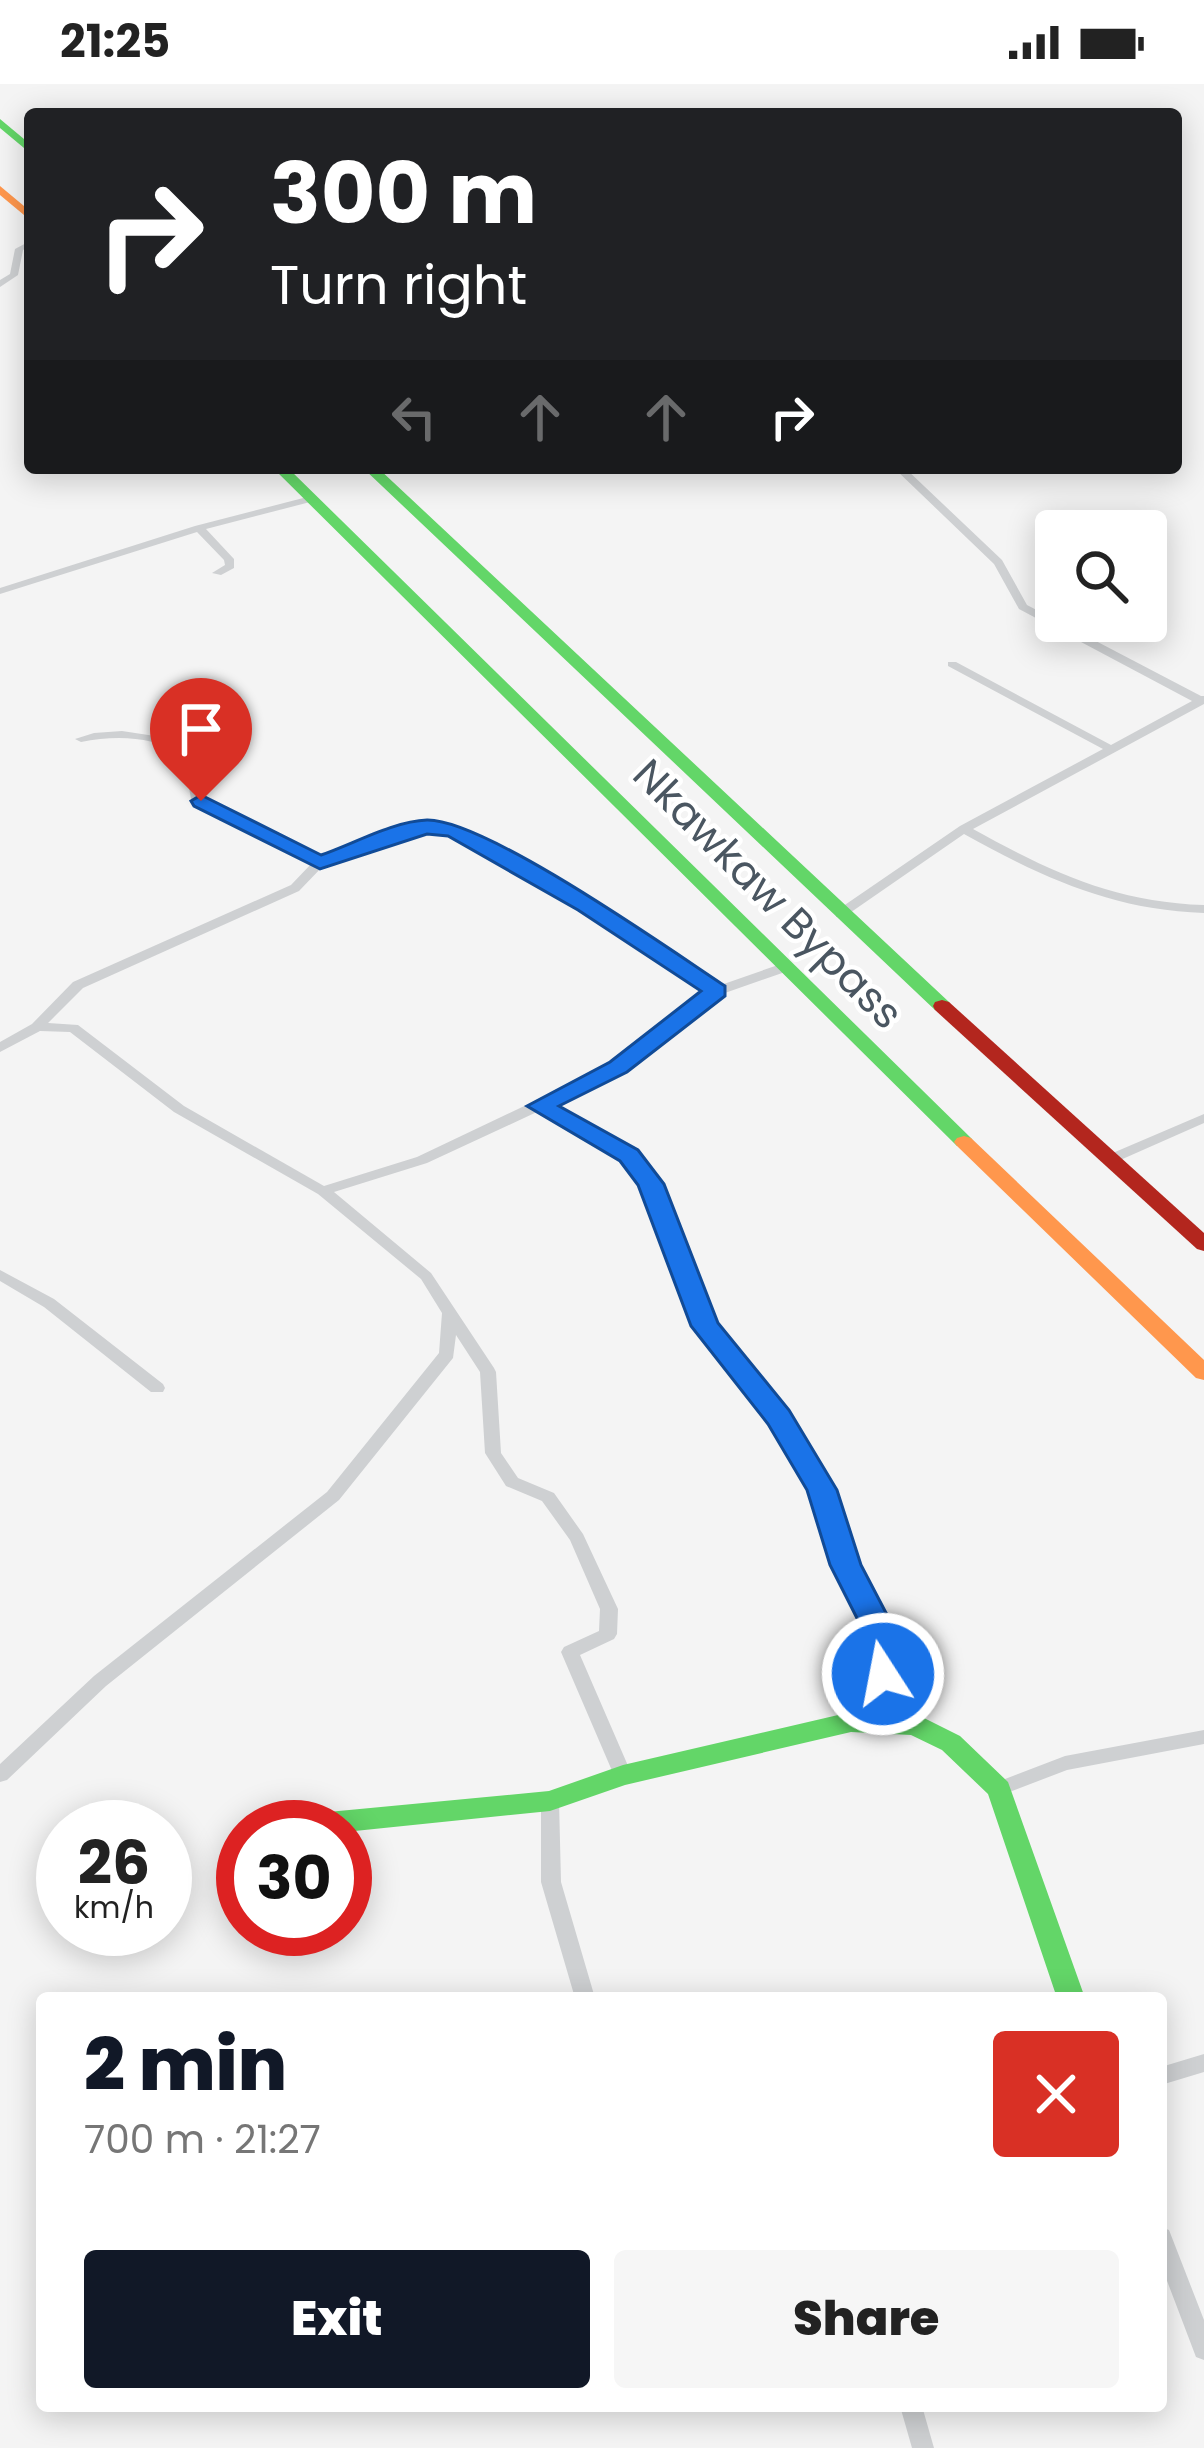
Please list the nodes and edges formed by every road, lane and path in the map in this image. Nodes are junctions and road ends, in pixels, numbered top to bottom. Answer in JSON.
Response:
{"nodes":[{"id":1,"x":0,"y":122,"type":"edge"},
{"id":2,"x":24,"y":144,"type":"edge"},
{"id":3,"x":0,"y":189,"type":"edge"},
{"id":4,"x":24,"y":212,"type":"edge"},
{"id":5,"x":6,"y":243,"type":"dead end"},
{"id":6,"x":24,"y":244,"type":"edge"},
{"id":7,"x":24,"y":250,"type":"edge"},
{"id":8,"x":0,"y":284,"type":"edge"},
{"id":9,"x":286,"y":474,"type":"edge"},
{"id":10,"x":376,"y":474,"type":"edge"},
{"id":11,"x":905,"y":474,"type":"edge"},
{"id":12,"x":311,"y":500,"type":"junction"},
{"id":13,"x":199,"y":528,"type":"junction"},
{"id":14,"x":217,"y":573,"type":"dead end"},
{"id":15,"x":0,"y":591,"type":"edge"},
{"id":16,"x":952,"y":664,"type":"dead end"},
{"id":17,"x":1202,"y":700,"type":"edge"},
{"id":18,"x":81,"y":739,"type":"dead end"},
{"id":19,"x":1109,"y":748,"type":"junction"},
{"id":20,"x":964,"y":829,"type":"junction"},
{"id":21,"x":320,"y":862,"type":"junction"},
{"id":22,"x":1204,"y":909,"type":"edge"},
{"id":23,"x":840,"y":914,"type":"junction"},
{"id":24,"x":783,"y":968,"type":"junction"},
{"id":25,"x":717,"y":991,"type":"junction"},
{"id":26,"x":37,"y":1027,"type":"junction"},
{"id":27,"x":0,"y":1048,"type":"edge"},
{"id":28,"x":539,"y":1106,"type":"junction"},
{"id":29,"x":1204,"y":1118,"type":"edge"},
{"id":30,"x":1113,"y":1158,"type":"junction"},
{"id":31,"x":323,"y":1191,"type":"junction"},
{"id":32,"x":1204,"y":1244,"type":"edge"},
{"id":33,"x":0,"y":1275,"type":"edge"},
{"id":34,"x":450,"y":1313,"type":"junction"},
{"id":35,"x":1204,"y":1373,"type":"edge"},
{"id":36,"x":157,"y":1388,"type":"dead end"},
{"id":37,"x":885,"y":1715,"type":"junction"},
{"id":38,"x":1204,"y":1737,"type":"edge"},
{"id":39,"x":622,"y":1774,"type":"junction"},
{"id":40,"x":0,"y":1775,"type":"edge"},
{"id":41,"x":999,"y":1790,"type":"junction"},
{"id":42,"x":550,"y":1801,"type":"junction"},
{"id":43,"x":372,"y":1819,"type":"edge"},
{"id":44,"x":583,"y":1992,"type":"edge"},
{"id":45,"x":1069,"y":1992,"type":"edge"},
{"id":46,"x":1204,"y":2063,"type":"edge"},
{"id":47,"x":1167,"y":2074,"type":"edge"},
{"id":48,"x":1167,"y":2253,"type":"edge"},
{"id":49,"x":1204,"y":2350,"type":"edge"},
{"id":50,"x":912,"y":2412,"type":"edge"},
{"id":51,"x":923,"y":2448,"type":"edge"}],
"edges":[{"from":1,"to":2,"type":"main road"},
{"from":3,"to":4,"type":"main road"},
{"from":5,"to":6,"type":"street"},
{"from":7,"to":8,"type":"street"},
{"from":9,"to":12,"type":"main road","name":"Nkawkaw Bypass"},
{"from":10,"to":23,"type":"main road","name":"Nkawkaw Bypass"},
{"from":11,"to":17,"type":"street"},
{"from":12,"to":13,"type":"street"},
{"from":12,"to":24,"type":"main road","name":"Nkawkaw Bypass"},
{"from":13,"to":14,"type":"street"},
{"from":13,"to":15,"type":"street"},
{"from":16,"to":19,"type":"street"},
{"from":17,"to":19,"type":"street"},
{"from":18,"to":21,"type":"street"},
{"from":19,"to":20,"type":"street"},
{"from":20,"to":22,"type":"street"},
{"from":20,"to":23,"type":"street"},
{"from":21,"to":25,"type":"street"},
{"from":21,"to":26,"type":"street"},
{"from":23,"to":30,"type":"main road","name":"Nkawkaw Bypass"},
{"from":24,"to":25,"type":"street"},
{"from":24,"to":35,"type":"main road","name":"Nkawkaw Bypass"},
{"from":25,"to":28,"type":"street"},
{"from":26,"to":27,"type":"street"},
{"from":26,"to":31,"type":"street"},
{"from":28,"to":31,"type":"street"},
{"from":28,"to":37,"type":"street"},
{"from":29,"to":30,"type":"street"},
{"from":30,"to":32,"type":"main road","name":"Nkawkaw Bypass"},
{"from":31,"to":34,"type":"street"},
{"from":33,"to":36,"type":"street"},
{"from":34,"to":39,"type":"street"},
{"from":34,"to":40,"type":"street"},
{"from":37,"to":39,"type":"main road"},
{"from":37,"to":41,"type":"main road"},
{"from":38,"to":41,"type":"street"},
{"from":39,"to":42,"type":"main road"},
{"from":41,"to":45,"type":"main road"},
{"from":42,"to":43,"type":"main road"},
{"from":42,"to":44,"type":"street"},
{"from":46,"to":47,"type":"street"},
{"from":48,"to":49,"type":"street"},
{"from":50,"to":51,"type":"street"}]}
